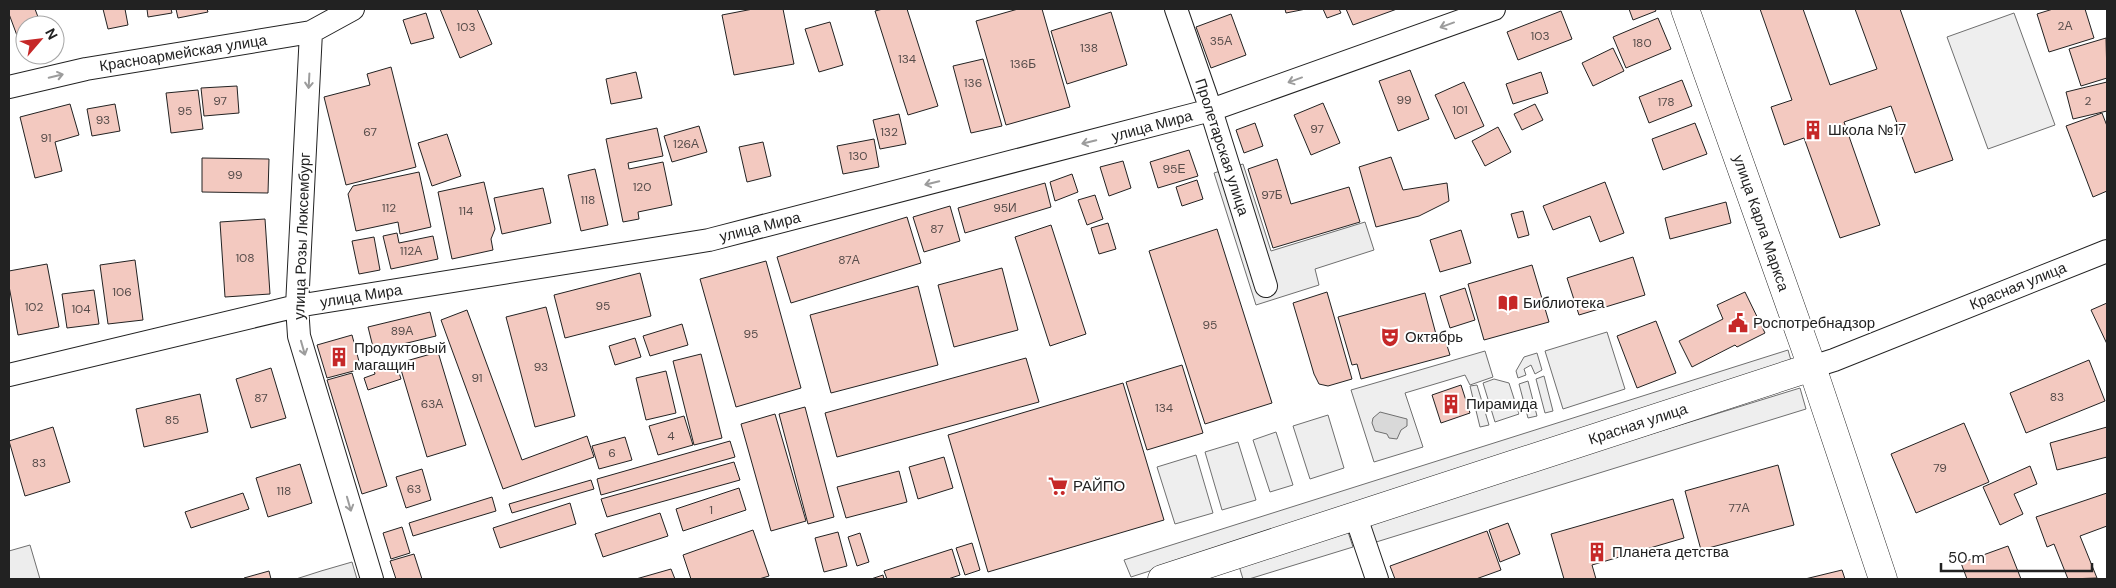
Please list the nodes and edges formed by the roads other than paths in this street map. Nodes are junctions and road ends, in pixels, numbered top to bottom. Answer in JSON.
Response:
{"nodes":[{"id":1,"x":353,"y":9,"type":"edge"},
{"id":2,"x":1176,"y":9,"type":"edge"},
{"id":3,"x":1494,"y":9,"type":"edge"},
{"id":4,"x":1685,"y":9,"type":"edge"},
{"id":5,"x":311,"y":32,"type":"junction"},
{"id":6,"x":9,"y":88,"type":"edge"},
{"id":7,"x":1211,"y":110,"type":"junction"},
{"id":8,"x":2107,"y":251,"type":"edge"},
{"id":9,"x":1266,"y":286,"type":"dead end"},
{"id":10,"x":297,"y":306,"type":"junction"},
{"id":11,"x":1812,"y":367,"type":"junction"},
{"id":12,"x":9,"y":375,"type":"edge"},
{"id":13,"x":1356,"y":517,"type":"junction"},
{"id":14,"x":372,"y":579,"type":"edge"},
{"id":15,"x":1162,"y":579,"type":"edge"},
{"id":16,"x":1377,"y":579,"type":"edge"},
{"id":17,"x":1883,"y":579,"type":"edge"}],
"edges":[{"from":1,"to":5,"type":"street","name":"Красноармейская улица"},
{"from":2,"to":7,"type":"street","name":"Пролетарская улица"},
{"from":3,"to":7,"type":"street","name":"улица Мира","one_way":true},
{"from":4,"to":11,"type":"main road","name":"улица Карла Маркса"},
{"from":6,"to":5,"type":"street","name":"Красноармейская улица","one_way":true},
{"from":5,"to":10,"type":"street","name":"улица Розы Люксембург","one_way":true},
{"from":7,"to":9,"type":"street","name":"Пролетарская улица"},
{"from":7,"to":10,"type":"street","name":"улица Мира","one_way":true},
{"from":8,"to":11,"type":"street","name":"Красная улица"},
{"from":10,"to":12,"type":"street","name":"улица Мира"},
{"from":10,"to":14,"type":"street","name":"улица Розы Люксембург","one_way":true},
{"from":11,"to":13,"type":"main road","name":"Красная улица"},
{"from":11,"to":17,"type":"main road","name":"улица Карла Маркса"},
{"from":13,"to":15,"type":"main road","name":"Красная улица"},
{"from":13,"to":16,"type":"street"}]}
